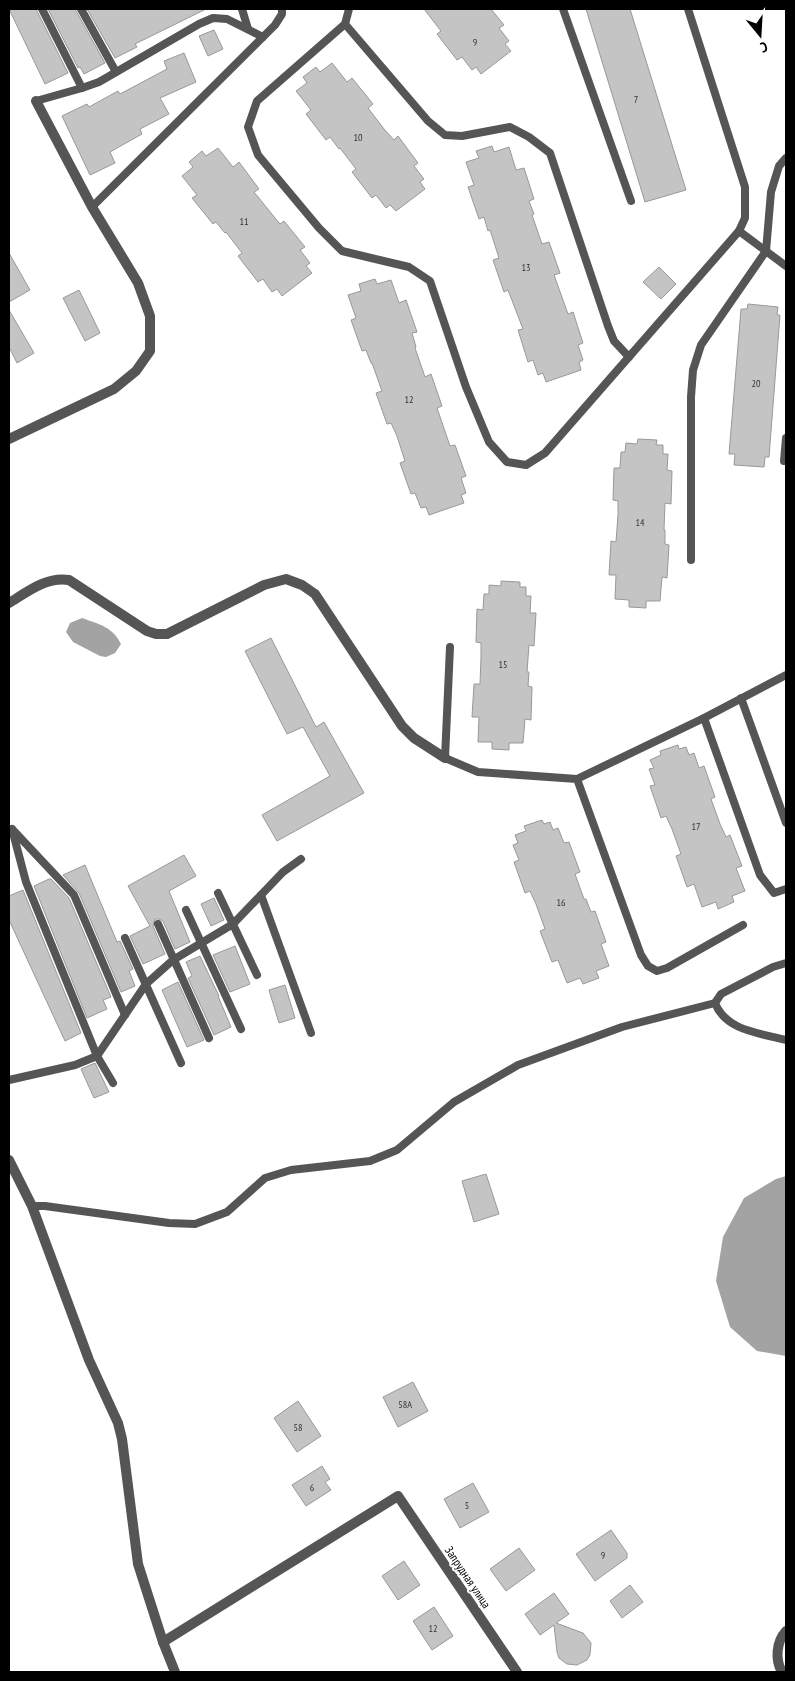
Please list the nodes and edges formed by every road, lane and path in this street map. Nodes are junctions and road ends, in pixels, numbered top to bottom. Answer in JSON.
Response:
{"nodes":[{"id":1,"x":42,"y":9,"type":"edge"},
{"id":2,"x":81,"y":9,"type":"edge"},
{"id":3,"x":242,"y":9,"type":"edge"},
{"id":4,"x":282,"y":9,"type":"edge"},
{"id":5,"x":349,"y":9,"type":"edge"},
{"id":6,"x":563,"y":9,"type":"edge"},
{"id":7,"x":688,"y":9,"type":"edge"},
{"id":8,"x":345,"y":24,"type":"junction"},
{"id":9,"x":248,"y":29,"type":"junction"},
{"id":10,"x":263,"y":37,"type":"junction"},
{"id":11,"x":116,"y":72,"type":"junction"},
{"id":12,"x":82,"y":88,"type":"junction"},
{"id":13,"x":36,"y":102,"type":"joint"},
{"id":14,"x":786,"y":158,"type":"edge"},
{"id":15,"x":631,"y":201,"type":"dead end"},
{"id":16,"x":92,"y":207,"type":"junction"},
{"id":17,"x":738,"y":231,"type":"junction"},
{"id":18,"x":766,"y":250,"type":"junction"},
{"id":19,"x":786,"y":266,"type":"edge"},
{"id":20,"x":629,"y":357,"type":"junction"},
{"id":21,"x":786,"y":438,"type":"edge"},
{"id":22,"x":9,"y":439,"type":"edge"},
{"id":23,"x":784,"y":461,"type":"dead end"},
{"id":24,"x":691,"y":560,"type":"dead end"},
{"id":25,"x":9,"y":603,"type":"edge"},
{"id":26,"x":450,"y":647,"type":"dead end"},
{"id":27,"x":786,"y":675,"type":"edge"},
{"id":28,"x":741,"y":698,"type":"junction"},
{"id":29,"x":704,"y":718,"type":"junction"},
{"id":30,"x":445,"y":758,"type":"junction"},
{"id":31,"x":577,"y":779,"type":"junction"},
{"id":32,"x":786,"y":823,"type":"edge"},
{"id":33,"x":10,"y":827,"type":"edge"},
{"id":34,"x":301,"y":859,"type":"dead end"},
{"id":35,"x":786,"y":889,"type":"edge"},
{"id":36,"x":218,"y":893,"type":"dead end"},
{"id":37,"x":261,"y":896,"type":"junction"},
{"id":38,"x":186,"y":910,"type":"dead end"},
{"id":39,"x":158,"y":924,"type":"dead end"},
{"id":40,"x":233,"y":924,"type":"junction"},
{"id":41,"x":743,"y":925,"type":"dead end"},
{"id":42,"x":125,"y":938,"type":"dead end"},
{"id":43,"x":201,"y":942,"type":"junction"},
{"id":44,"x":173,"y":960,"type":"junction"},
{"id":45,"x":786,"y":963,"type":"edge"},
{"id":46,"x":257,"y":975,"type":"dead end"},
{"id":47,"x":146,"y":984,"type":"junction"},
{"id":48,"x":715,"y":1003,"type":"junction"},
{"id":49,"x":125,"y":1015,"type":"junction"},
{"id":50,"x":242,"y":1029,"type":"dead end"},
{"id":51,"x":311,"y":1032,"type":"dead end"},
{"id":52,"x":209,"y":1038,"type":"dead end"},
{"id":53,"x":786,"y":1040,"type":"edge"},
{"id":54,"x":97,"y":1056,"type":"junction"},
{"id":55,"x":180,"y":1063,"type":"dead end"},
{"id":56,"x":9,"y":1080,"type":"edge"},
{"id":57,"x":113,"y":1083,"type":"dead end"},
{"id":58,"x":9,"y":1160,"type":"edge"},
{"id":59,"x":32,"y":1206,"type":"junction"},
{"id":60,"x":786,"y":1631,"type":"edge"},
{"id":61,"x":163,"y":1642,"type":"junction"},
{"id":62,"x":175,"y":1672,"type":"edge"},
{"id":63,"x":517,"y":1672,"type":"edge"},
{"id":64,"x":782,"y":1672,"type":"edge"}],
"edges":[{"from":1,"to":12,"type":"lane"},
{"from":2,"to":11,"type":"lane"},
{"from":3,"to":9,"type":"lane"},
{"from":4,"to":10,"type":"lane"},
{"from":5,"to":8,"type":"lane"},
{"from":6,"to":15,"type":"lane"},
{"from":7,"to":17,"type":"lane"},
{"from":8,"to":20,"type":"lane"},
{"from":8,"to":20,"type":"lane"},
{"from":9,"to":10,"type":"lane"},
{"from":9,"to":11,"type":"lane"},
{"from":10,"to":16,"type":"lane"},
{"from":11,"to":12,"type":"lane"},
{"from":12,"to":13,"type":"lane"},
{"from":13,"to":16,"type":"street"},
{"from":14,"to":18,"type":"lane"},
{"from":16,"to":22,"type":"street"},
{"from":17,"to":18,"type":"lane"},
{"from":17,"to":20,"type":"lane"},
{"from":18,"to":19,"type":"lane"},
{"from":18,"to":24,"type":"lane"},
{"from":21,"to":23,"type":"lane"},
{"from":25,"to":30,"type":"street"},
{"from":26,"to":30,"type":"lane"},
{"from":27,"to":28,"type":"lane"},
{"from":28,"to":29,"type":"lane"},
{"from":28,"to":32,"type":"lane"},
{"from":29,"to":31,"type":"lane"},
{"from":29,"to":35,"type":"lane"},
{"from":30,"to":31,"type":"lane"},
{"from":31,"to":41,"type":"lane"},
{"from":33,"to":49,"type":"lane"},
{"from":33,"to":54,"type":"lane"},
{"from":34,"to":37,"type":"lane"},
{"from":36,"to":40,"type":"lane"},
{"from":37,"to":40,"type":"lane"},
{"from":37,"to":51,"type":"lane"},
{"from":38,"to":43,"type":"lane"},
{"from":39,"to":44,"type":"lane"},
{"from":40,"to":43,"type":"lane"},
{"from":40,"to":46,"type":"lane"},
{"from":42,"to":47,"type":"lane"},
{"from":43,"to":44,"type":"lane"},
{"from":43,"to":50,"type":"lane"},
{"from":44,"to":47,"type":"lane"},
{"from":44,"to":52,"type":"lane"},
{"from":45,"to":48,"type":"lane"},
{"from":47,"to":49,"type":"lane"},
{"from":47,"to":55,"type":"lane"},
{"from":48,"to":53,"type":"lane"},
{"from":48,"to":59,"type":"lane"},
{"from":49,"to":54,"type":"lane"},
{"from":54,"to":56,"type":"lane"},
{"from":54,"to":57,"type":"lane"},
{"from":58,"to":59,"type":"street"},
{"from":59,"to":61,"type":"street"},
{"from":60,"to":64,"type":"street"},
{"from":61,"to":62,"type":"street"},
{"from":61,"to":63,"type":"street","name":"Запрудная улица"}]}
